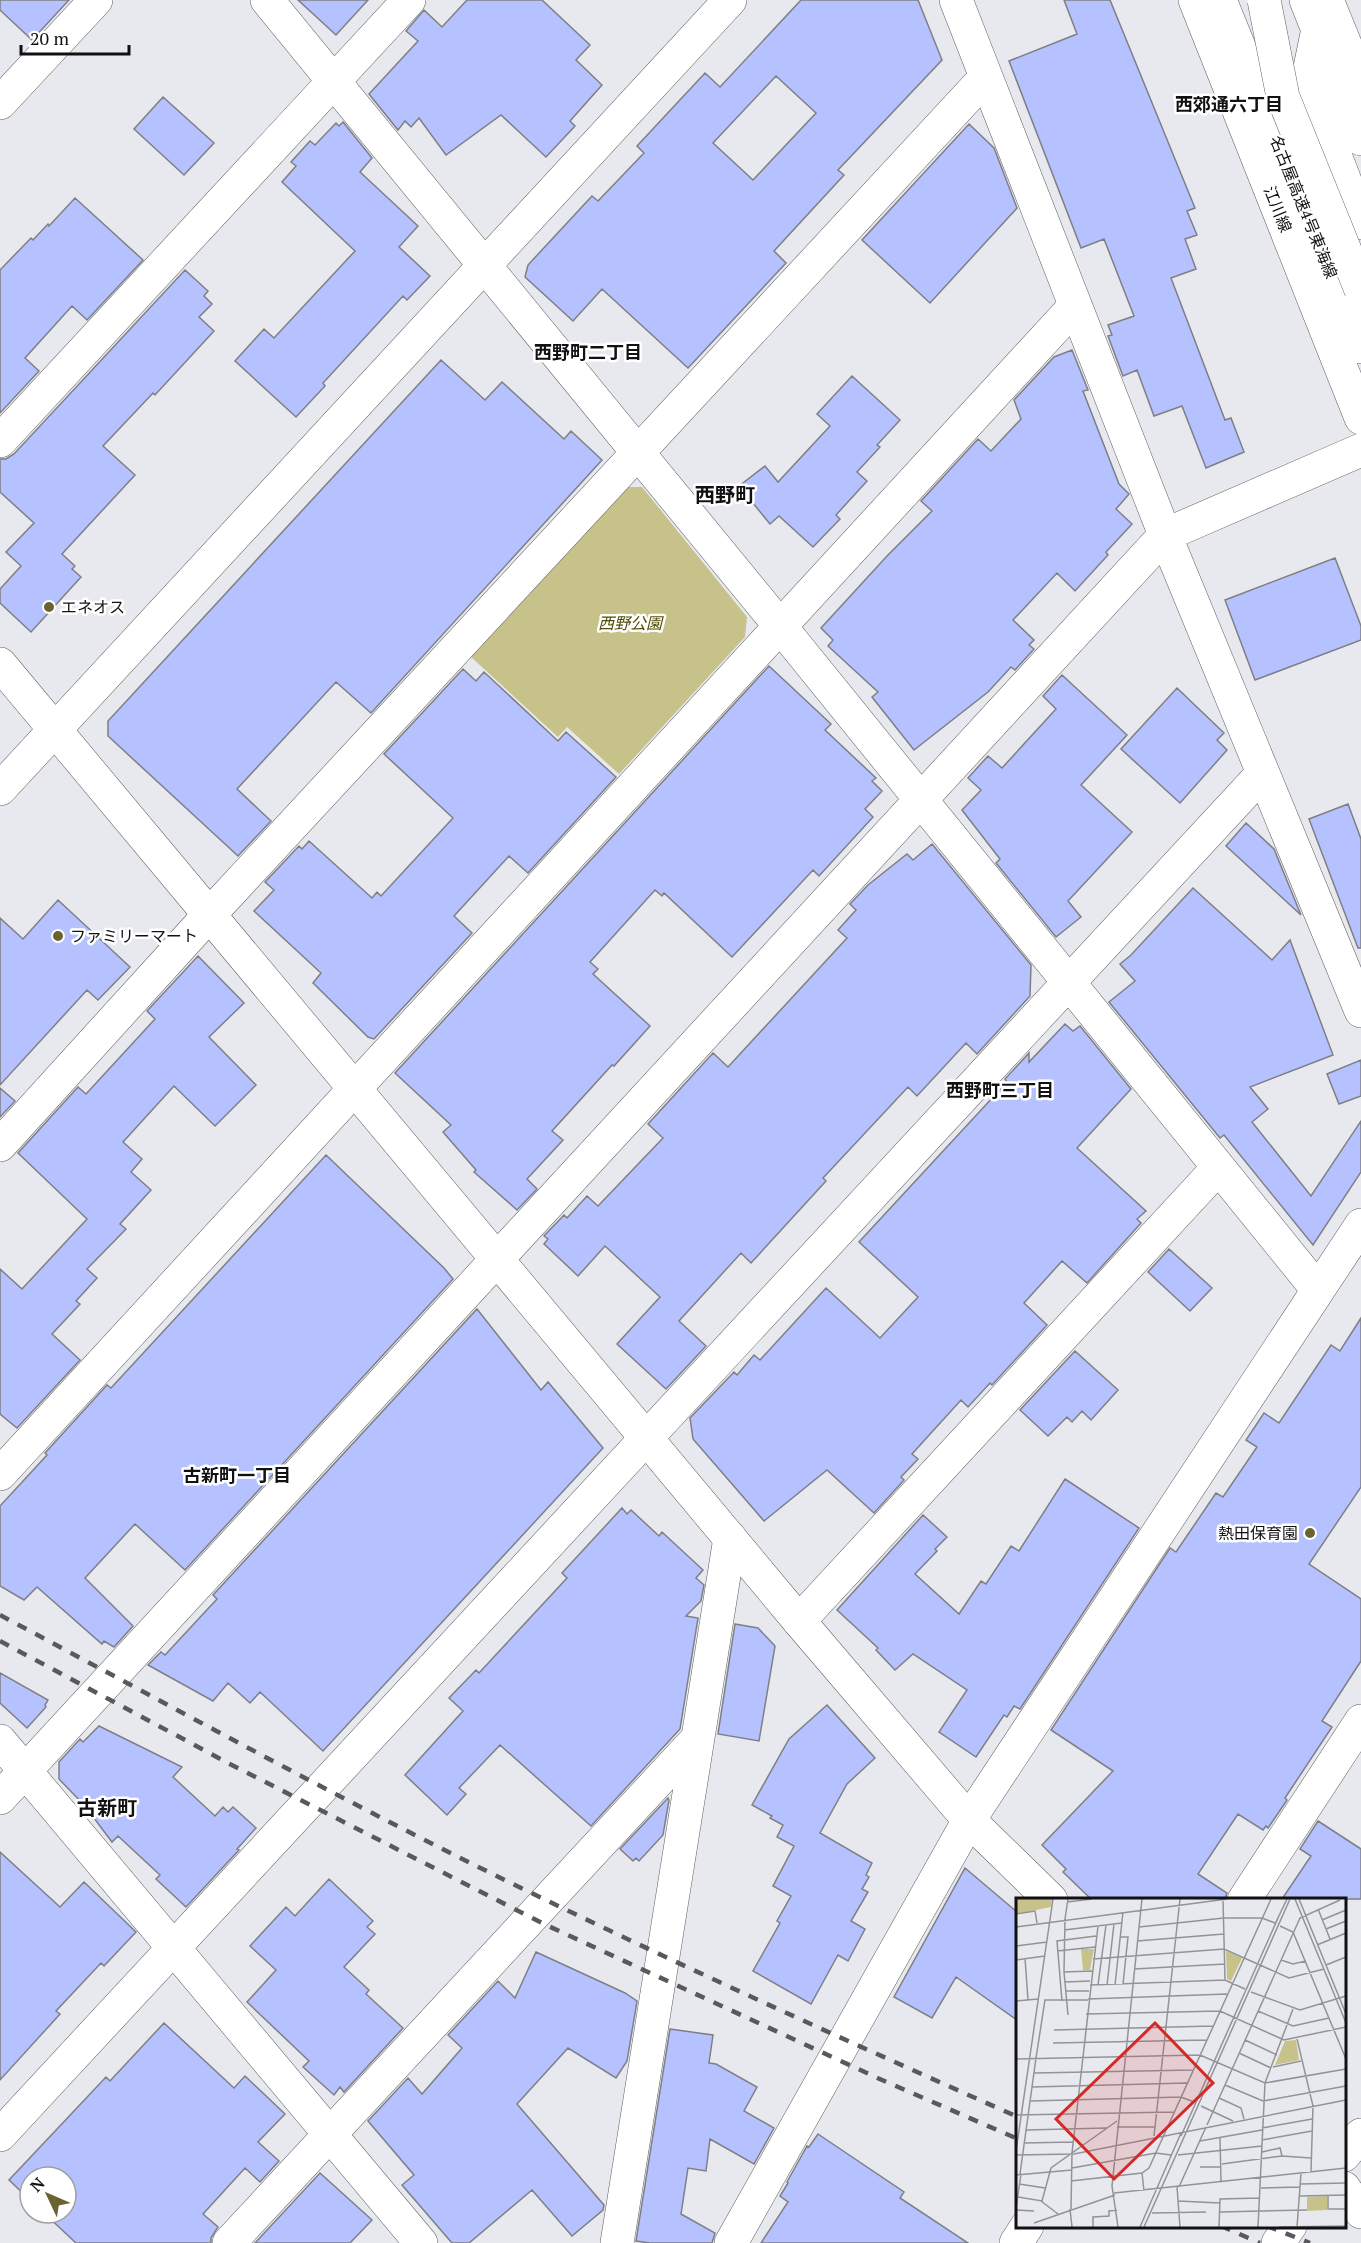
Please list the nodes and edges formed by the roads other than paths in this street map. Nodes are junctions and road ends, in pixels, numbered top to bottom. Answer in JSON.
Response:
{"nodes":[{"id":1,"x":96,"y":0,"type":"edge"},
{"id":2,"x":267,"y":0,"type":"edge"},
{"id":3,"x":409,"y":0,"type":"edge"},
{"id":4,"x":730,"y":0,"type":"edge"},
{"id":5,"x":956,"y":0,"type":"edge"},
{"id":6,"x":1195,"y":0,"type":"edge"},
{"id":7,"x":1220,"y":0,"type":"edge"},
{"id":8,"x":1264,"y":0,"type":"edge"},
{"id":9,"x":1317,"y":10,"type":"edge"},
{"id":10,"x":986,"y":77,"type":"junction"},
{"id":11,"x":333,"y":81,"type":"junction"},
{"id":12,"x":1361,"y":83,"type":"edge"},
{"id":13,"x":0,"y":104,"type":"edge"},
{"id":14,"x":1361,"y":139,"type":"edge"},
{"id":15,"x":1361,"y":223,"type":"edge"},
{"id":16,"x":484,"y":266,"type":"junction"},
{"id":17,"x":1361,"y":290,"type":"edge"},
{"id":18,"x":1075,"y":306,"type":"junction"},
{"id":19,"x":1361,"y":347,"type":"edge"},
{"id":20,"x":1361,"y":418,"type":"edge"},
{"id":21,"x":0,"y":441,"type":"edge"},
{"id":22,"x":1361,"y":450,"type":"edge"},
{"id":23,"x":637,"y":453,"type":"junction"},
{"id":24,"x":1165,"y":535,"type":"junction"},
{"id":25,"x":780,"y":626,"type":"junction"},
{"id":26,"x":0,"y":664,"type":"edge"},
{"id":27,"x":55,"y":729,"type":"junction"},
{"id":28,"x":1263,"y":773,"type":"junction"},
{"id":29,"x":0,"y":789,"type":"edge"},
{"id":30,"x":921,"y":800,"type":"junction"},
{"id":31,"x":210,"y":914,"type":"junction"},
{"id":32,"x":1068,"y":983,"type":"junction"},
{"id":33,"x":1361,"y":1011,"type":"edge"},
{"id":34,"x":355,"y":1088,"type":"junction"},
{"id":35,"x":0,"y":1145,"type":"edge"},
{"id":36,"x":1218,"y":1168,"type":"junction"},
{"id":37,"x":1361,"y":1225,"type":"edge"},
{"id":38,"x":497,"y":1258,"type":"junction"},
{"id":39,"x":1318,"y":1290,"type":"junction"},
{"id":40,"x":646,"y":1438,"type":"junction"},
{"id":41,"x":0,"y":1474,"type":"edge"},
{"id":42,"x":730,"y":1538,"type":"junction"},
{"id":43,"x":799,"y":1621,"type":"junction"},
{"id":44,"x":1361,"y":1721,"type":"edge"},
{"id":45,"x":698,"y":1738,"type":"junction"},
{"id":46,"x":0,"y":1741,"type":"edge"},
{"id":47,"x":25,"y":1771,"type":"junction"},
{"id":48,"x":0,"y":1798,"type":"edge"},
{"id":49,"x":969,"y":1820,"type":"junction"},
{"id":50,"x":1050,"y":1898,"type":"edge"},
{"id":51,"x":1245,"y":1898,"type":"edge"},
{"id":52,"x":173,"y":1948,"type":"junction"},
{"id":53,"x":329,"y":2133,"type":"junction"},
{"id":54,"x":0,"y":2135,"type":"edge"},
{"id":55,"x":1361,"y":2135,"type":"edge"},
{"id":56,"x":1346,"y":2153,"type":"edge"},
{"id":57,"x":1346,"y":2191,"type":"edge"},
{"id":58,"x":1361,"y":2212,"type":"edge"},
{"id":59,"x":1026,"y":2228,"type":"edge"},
{"id":60,"x":1289,"y":2228,"type":"edge"},
{"id":61,"x":229,"y":2243,"type":"edge"},
{"id":62,"x":421,"y":2243,"type":"edge"},
{"id":63,"x":617,"y":2243,"type":"edge"},
{"id":64,"x":731,"y":2243,"type":"edge"},
{"id":65,"x":1016,"y":2243,"type":"edge"},
{"id":66,"x":1278,"y":2243,"type":"edge"}],
"edges":[{"from":1,"to":13,"type":"main road"},
{"from":2,"to":11,"type":"main road"},
{"from":3,"to":11,"type":"main road"},
{"from":4,"to":16,"type":"main road"},
{"from":5,"to":10,"type":"main road"},
{"from":6,"to":20,"type":"main road","name":"江川線"},
{"from":7,"to":19,"type":"main road","name":"名古屋高速4号東海線"},
{"from":8,"to":17,"type":"main road","bridge":true},
{"from":9,"to":12,"type":"main road"},
{"from":9,"to":14,"type":"main road"},
{"from":9,"to":15,"type":"main road"},
{"from":10,"to":18,"type":"main road"},
{"from":10,"to":23,"type":"main road"},
{"from":11,"to":16,"type":"main road"},
{"from":11,"to":21,"type":"main road"},
{"from":16,"to":23,"type":"main road"},
{"from":16,"to":27,"type":"main road"},
{"from":18,"to":24,"type":"main road"},
{"from":18,"to":25,"type":"main road"},
{"from":22,"to":24,"type":"main road"},
{"from":23,"to":25,"type":"main road"},
{"from":23,"to":31,"type":"main road"},
{"from":24,"to":28,"type":"main road"},
{"from":24,"to":30,"type":"main road"},
{"from":25,"to":30,"type":"main road"},
{"from":25,"to":34,"type":"main road"},
{"from":26,"to":27,"type":"main road"},
{"from":27,"to":29,"type":"main road"},
{"from":27,"to":31,"type":"main road"},
{"from":28,"to":32,"type":"main road"},
{"from":28,"to":33,"type":"main road"},
{"from":30,"to":32,"type":"main road"},
{"from":30,"to":38,"type":"main road"},
{"from":31,"to":34,"type":"main road"},
{"from":31,"to":35,"type":"main road"},
{"from":32,"to":36,"type":"main road"},
{"from":32,"to":40,"type":"main road"},
{"from":34,"to":38,"type":"main road"},
{"from":34,"to":41,"type":"main road"},
{"from":36,"to":39,"type":"main road"},
{"from":36,"to":43,"type":"main road"},
{"from":37,"to":39,"type":"main road"},
{"from":38,"to":40,"type":"main road"},
{"from":38,"to":47,"type":"main road"},
{"from":39,"to":49,"type":"main road"},
{"from":40,"to":42,"type":"main road"},
{"from":40,"to":52,"type":"main road"},
{"from":42,"to":43,"type":"main road"},
{"from":42,"to":45,"type":"main road"},
{"from":43,"to":49,"type":"main road"},
{"from":44,"to":51,"type":"main road"},
{"from":45,"to":53,"type":"main road"},
{"from":45,"to":63,"type":"main road"},
{"from":46,"to":47,"type":"main road"},
{"from":47,"to":48,"type":"main road"},
{"from":47,"to":52,"type":"main road"},
{"from":49,"to":50,"type":"main road"},
{"from":49,"to":64,"type":"main road"},
{"from":52,"to":53,"type":"main road"},
{"from":52,"to":54,"type":"main road"},
{"from":53,"to":61,"type":"main road"},
{"from":53,"to":62,"type":"main road"},
{"from":55,"to":56,"type":"main road"},
{"from":57,"to":58,"type":"main road"},
{"from":59,"to":65,"type":"main road"},
{"from":60,"to":66,"type":"main road"}]}
